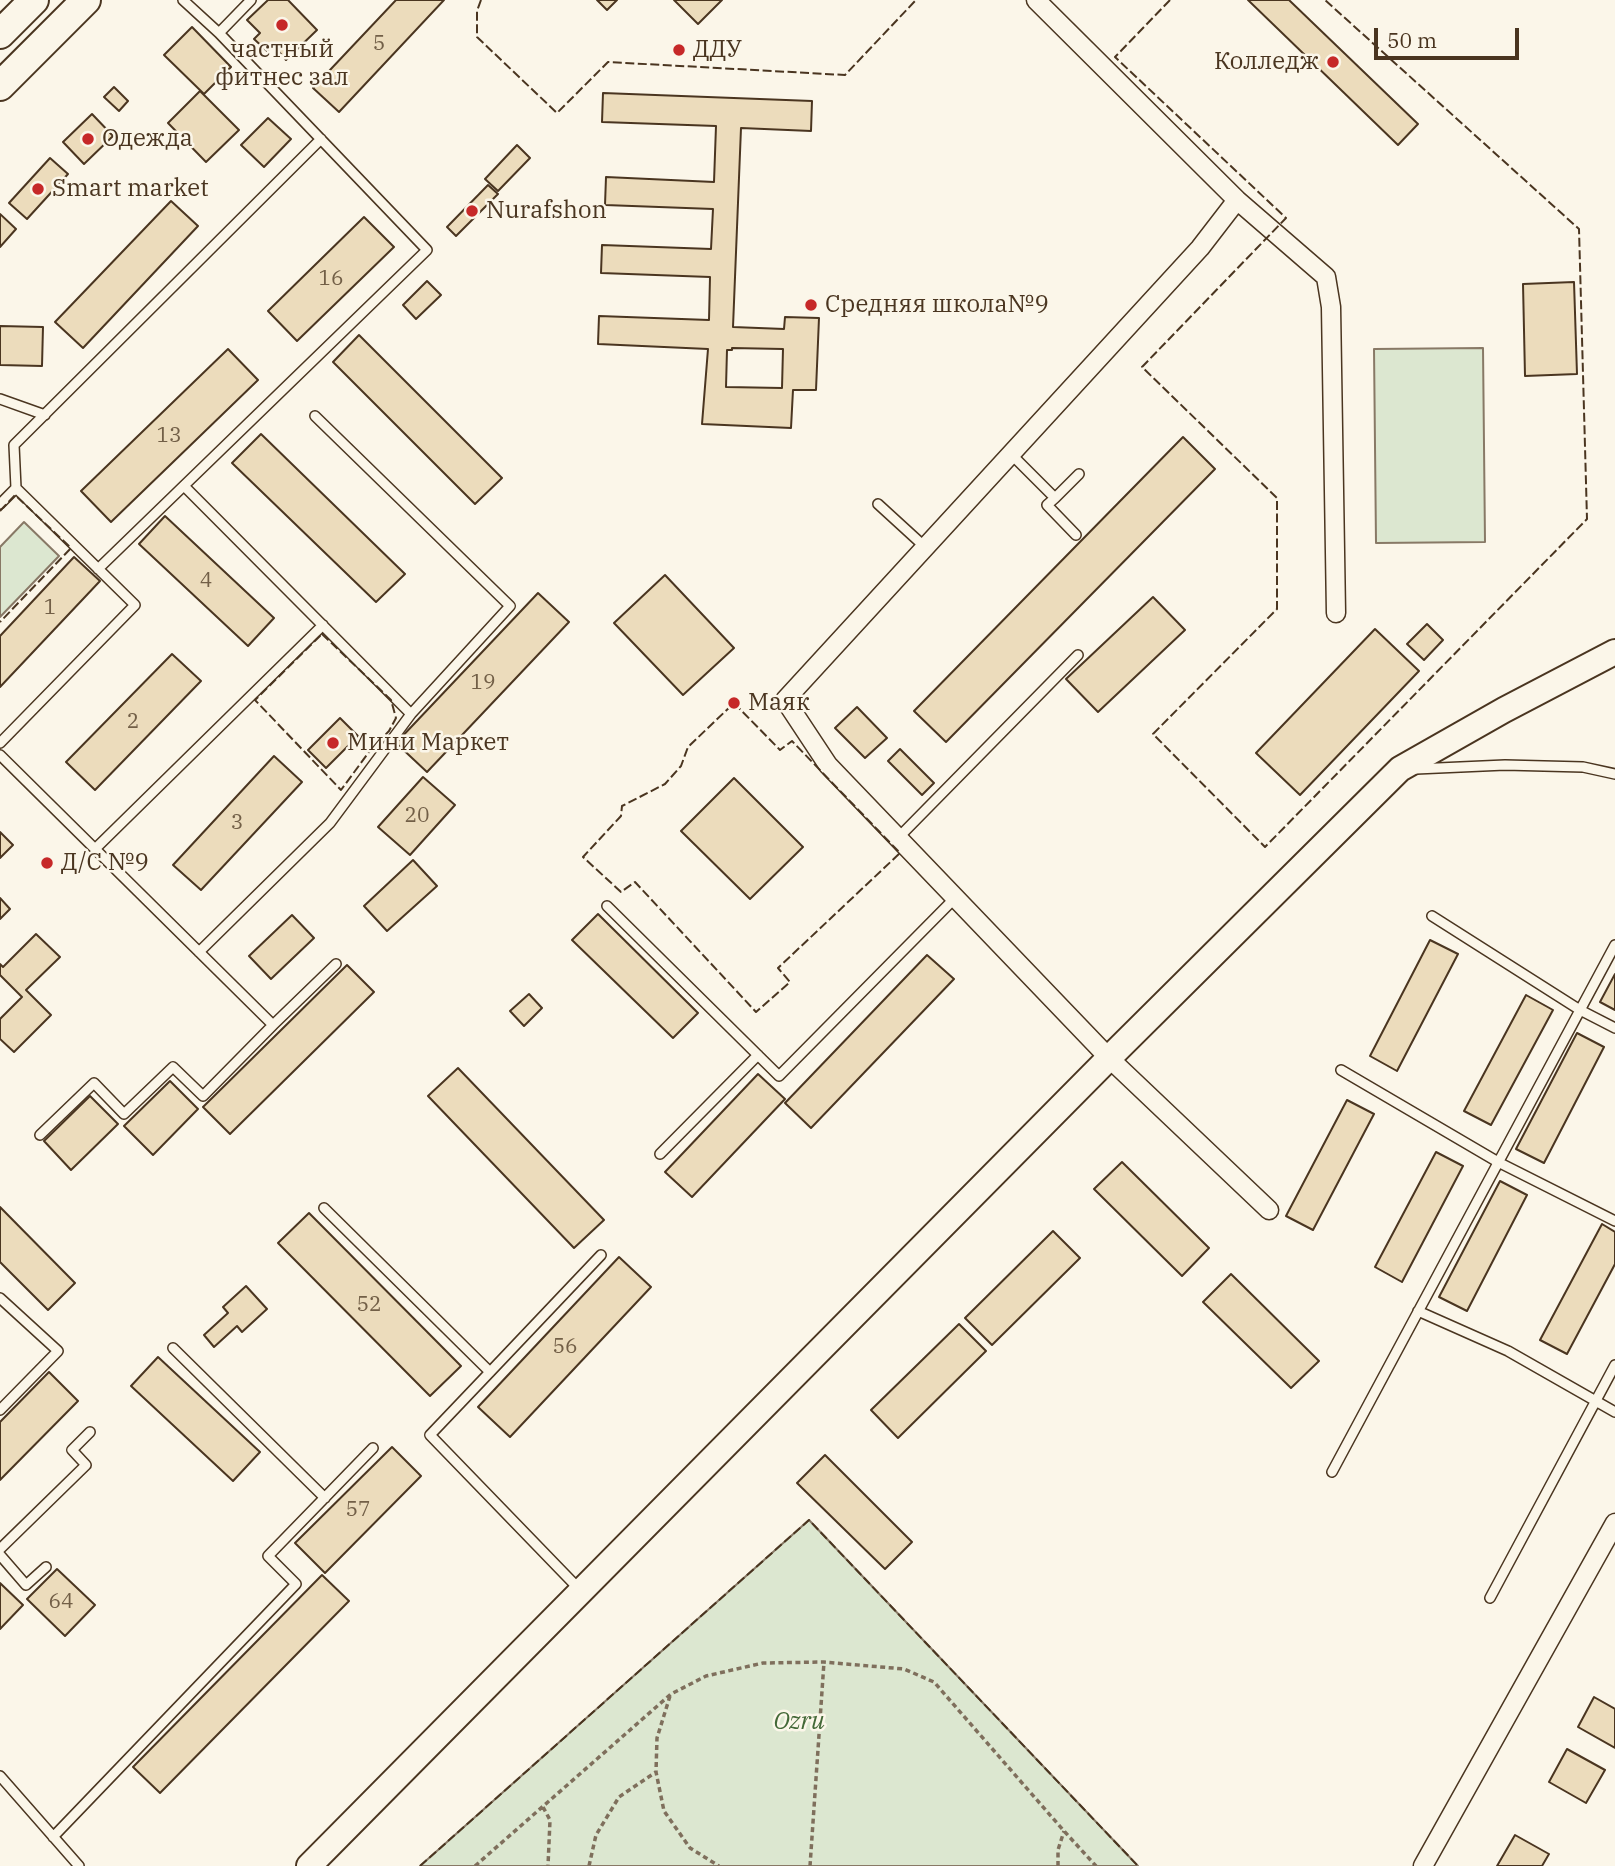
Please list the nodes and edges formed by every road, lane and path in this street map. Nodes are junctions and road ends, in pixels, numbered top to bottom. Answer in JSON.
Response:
{"nodes":[{"id":1,"x":34,"y":0,"type":"edge"},
{"id":2,"x":86,"y":0,"type":"edge"},
{"id":3,"x":183,"y":0,"type":"edge"},
{"id":4,"x":251,"y":0,"type":"edge"},
{"id":5,"x":1036,"y":0,"type":"edge"},
{"id":6,"x":219,"y":33,"type":"junction"},
{"id":7,"x":0,"y":34,"type":"edge"},
{"id":8,"x":0,"y":86,"type":"edge"},
{"id":9,"x":321,"y":139,"type":"junction"},
{"id":10,"x":1237,"y":200,"type":"junction"},
{"id":11,"x":0,"y":399,"type":"edge"},
{"id":12,"x":45,"y":415,"type":"junction"},
{"id":13,"x":315,"y":415,"type":"dead end"},
{"id":14,"x":1010,"y":454,"type":"junction"},
{"id":15,"x":1079,"y":474,"type":"dead end"},
{"id":16,"x":184,"y":486,"type":"junction"},
{"id":17,"x":16,"y":488,"type":"junction"},
{"id":18,"x":1055,"y":498,"type":"junction"},
{"id":19,"x":0,"y":504,"type":"edge"},
{"id":20,"x":878,"y":504,"type":"dead end"},
{"id":21,"x":1076,"y":535,"type":"dead end"},
{"id":22,"x":925,"y":547,"type":"junction"},
{"id":23,"x":99,"y":569,"type":"junction"},
{"id":24,"x":1336,"y":613,"type":"dead end"},
{"id":25,"x":323,"y":625,"type":"junction"},
{"id":26,"x":1615,"y":652,"type":"edge"},
{"id":27,"x":1079,"y":655,"type":"dead end"},
{"id":28,"x":411,"y":714,"type":"junction"},
{"id":29,"x":0,"y":743,"type":"edge"},
{"id":30,"x":0,"y":755,"type":"edge"},
{"id":31,"x":1400,"y":769,"type":"junction"},
{"id":32,"x":1615,"y":774,"type":"edge"},
{"id":33,"x":898,"y":838,"type":"junction"},
{"id":34,"x":95,"y":849,"type":"junction"},
{"id":35,"x":955,"y":898,"type":"junction"},
{"id":36,"x":607,"y":906,"type":"dead end"},
{"id":37,"x":1432,"y":916,"type":"dead end"},
{"id":38,"x":1615,"y":945,"type":"edge"},
{"id":39,"x":199,"y":952,"type":"junction"},
{"id":40,"x":336,"y":964,"type":"dead end"},
{"id":41,"x":1580,"y":1010,"type":"junction"},
{"id":42,"x":273,"y":1025,"type":"junction"},
{"id":43,"x":1615,"y":1028,"type":"edge"},
{"id":44,"x":758,"y":1055,"type":"junction"},
{"id":45,"x":1109,"y":1058,"type":"junction"},
{"id":46,"x":1341,"y":1070,"type":"dead end"},
{"id":47,"x":40,"y":1135,"type":"dead end"},
{"id":48,"x":660,"y":1154,"type":"dead end"},
{"id":49,"x":1499,"y":1162,"type":"junction"},
{"id":50,"x":324,"y":1208,"type":"dead end"},
{"id":51,"x":1269,"y":1210,"type":"dead end"},
{"id":52,"x":1615,"y":1222,"type":"edge"},
{"id":53,"x":601,"y":1255,"type":"dead end"},
{"id":54,"x":0,"y":1298,"type":"edge"},
{"id":55,"x":1418,"y":1311,"type":"junction"},
{"id":56,"x":173,"y":1348,"type":"dead end"},
{"id":57,"x":1615,"y":1365,"type":"edge"},
{"id":58,"x":490,"y":1371,"type":"junction"},
{"id":59,"x":1596,"y":1401,"type":"junction"},
{"id":60,"x":0,"y":1410,"type":"edge"},
{"id":61,"x":1615,"y":1412,"type":"edge"},
{"id":62,"x":90,"y":1432,"type":"dead end"},
{"id":63,"x":373,"y":1448,"type":"dead end"},
{"id":64,"x":1332,"y":1472,"type":"dead end"},
{"id":65,"x":325,"y":1498,"type":"junction"},
{"id":66,"x":1615,"y":1523,"type":"edge"},
{"id":67,"x":0,"y":1549,"type":"edge"},
{"id":68,"x":0,"y":1555,"type":"edge"},
{"id":69,"x":46,"y":1567,"type":"dead end"},
{"id":70,"x":581,"y":1591,"type":"junction"},
{"id":71,"x":1490,"y":1598,"type":"dead end"},
{"id":72,"x":824,"y":1662,"type":"junction"},
{"id":73,"x":671,"y":1694,"type":"junction"},
{"id":74,"x":656,"y":1772,"type":"junction"},
{"id":75,"x":0,"y":1776,"type":"edge"},
{"id":76,"x":543,"y":1807,"type":"junction"},
{"id":77,"x":1064,"y":1831,"type":"junction"},
{"id":78,"x":54,"y":1837,"type":"junction"},
{"id":79,"x":79,"y":1866,"type":"edge"},
{"id":80,"x":309,"y":1866,"type":"edge"},
{"id":81,"x":475,"y":1866,"type":"edge"},
{"id":82,"x":548,"y":1866,"type":"edge"},
{"id":83,"x":589,"y":1866,"type":"edge"},
{"id":84,"x":719,"y":1866,"type":"edge"},
{"id":85,"x":810,"y":1866,"type":"edge"},
{"id":86,"x":1058,"y":1866,"type":"edge"},
{"id":87,"x":1096,"y":1866,"type":"edge"},
{"id":88,"x":1424,"y":1866,"type":"edge"}],
"edges":[{"from":1,"to":7,"type":"main road"},
{"from":2,"to":8,"type":"main road"},
{"from":3,"to":6,"type":"lane"},
{"from":4,"to":6,"type":"lane"},
{"from":5,"to":10,"type":"street"},
{"from":6,"to":9,"type":"lane"},
{"from":9,"to":12,"type":"lane"},
{"from":9,"to":16,"type":"lane"},
{"from":10,"to":14,"type":"street"},
{"from":10,"to":24,"type":"street"},
{"from":11,"to":12,"type":"lane"},
{"from":12,"to":17,"type":"lane"},
{"from":13,"to":28,"type":"lane"},
{"from":14,"to":18,"type":"lane"},
{"from":14,"to":22,"type":"street"},
{"from":15,"to":18,"type":"lane"},
{"from":16,"to":23,"type":"lane"},
{"from":16,"to":25,"type":"lane"},
{"from":17,"to":19,"type":"lane"},
{"from":17,"to":23,"type":"lane"},
{"from":18,"to":21,"type":"lane"},
{"from":20,"to":22,"type":"lane"},
{"from":22,"to":33,"type":"street"},
{"from":23,"to":29,"type":"lane"},
{"from":25,"to":28,"type":"lane"},
{"from":25,"to":34,"type":"lane"},
{"from":26,"to":31,"type":"street"},
{"from":27,"to":33,"type":"lane"},
{"from":28,"to":39,"type":"lane"},
{"from":30,"to":34,"type":"lane"},
{"from":31,"to":32,"type":"lane"},
{"from":31,"to":45,"type":"street"},
{"from":33,"to":35,"type":"street"},
{"from":34,"to":39,"type":"lane"},
{"from":35,"to":44,"type":"lane"},
{"from":35,"to":45,"type":"street"},
{"from":36,"to":44,"type":"lane"},
{"from":37,"to":41,"type":"lane"},
{"from":38,"to":41,"type":"lane"},
{"from":39,"to":42,"type":"lane"},
{"from":40,"to":42,"type":"lane"},
{"from":41,"to":43,"type":"lane"},
{"from":41,"to":49,"type":"lane"},
{"from":42,"to":47,"type":"lane"},
{"from":44,"to":48,"type":"lane"},
{"from":45,"to":51,"type":"street"},
{"from":45,"to":70,"type":"street"},
{"from":46,"to":49,"type":"lane"},
{"from":49,"to":52,"type":"lane"},
{"from":49,"to":55,"type":"lane"},
{"from":50,"to":58,"type":"lane"},
{"from":53,"to":58,"type":"lane"},
{"from":54,"to":60,"type":"lane"},
{"from":55,"to":59,"type":"lane"},
{"from":55,"to":64,"type":"lane"},
{"from":56,"to":65,"type":"lane"},
{"from":57,"to":59,"type":"lane"},
{"from":58,"to":70,"type":"lane"},
{"from":59,"to":61,"type":"lane"},
{"from":59,"to":71,"type":"lane"},
{"from":62,"to":67,"type":"lane"},
{"from":63,"to":65,"type":"lane"},
{"from":65,"to":78,"type":"lane"},
{"from":66,"to":88,"type":"street"},
{"from":68,"to":69,"type":"lane"},
{"from":70,"to":80,"type":"street"},
{"from":72,"to":73,"type":"path"},
{"from":72,"to":77,"type":"path"},
{"from":72,"to":85,"type":"path"},
{"from":73,"to":74,"type":"path"},
{"from":73,"to":76,"type":"path"},
{"from":74,"to":83,"type":"path"},
{"from":74,"to":84,"type":"path"},
{"from":75,"to":78,"type":"lane"},
{"from":76,"to":81,"type":"path"},
{"from":76,"to":82,"type":"path"},
{"from":77,"to":86,"type":"path"},
{"from":77,"to":87,"type":"path"},
{"from":78,"to":79,"type":"lane"}]}
